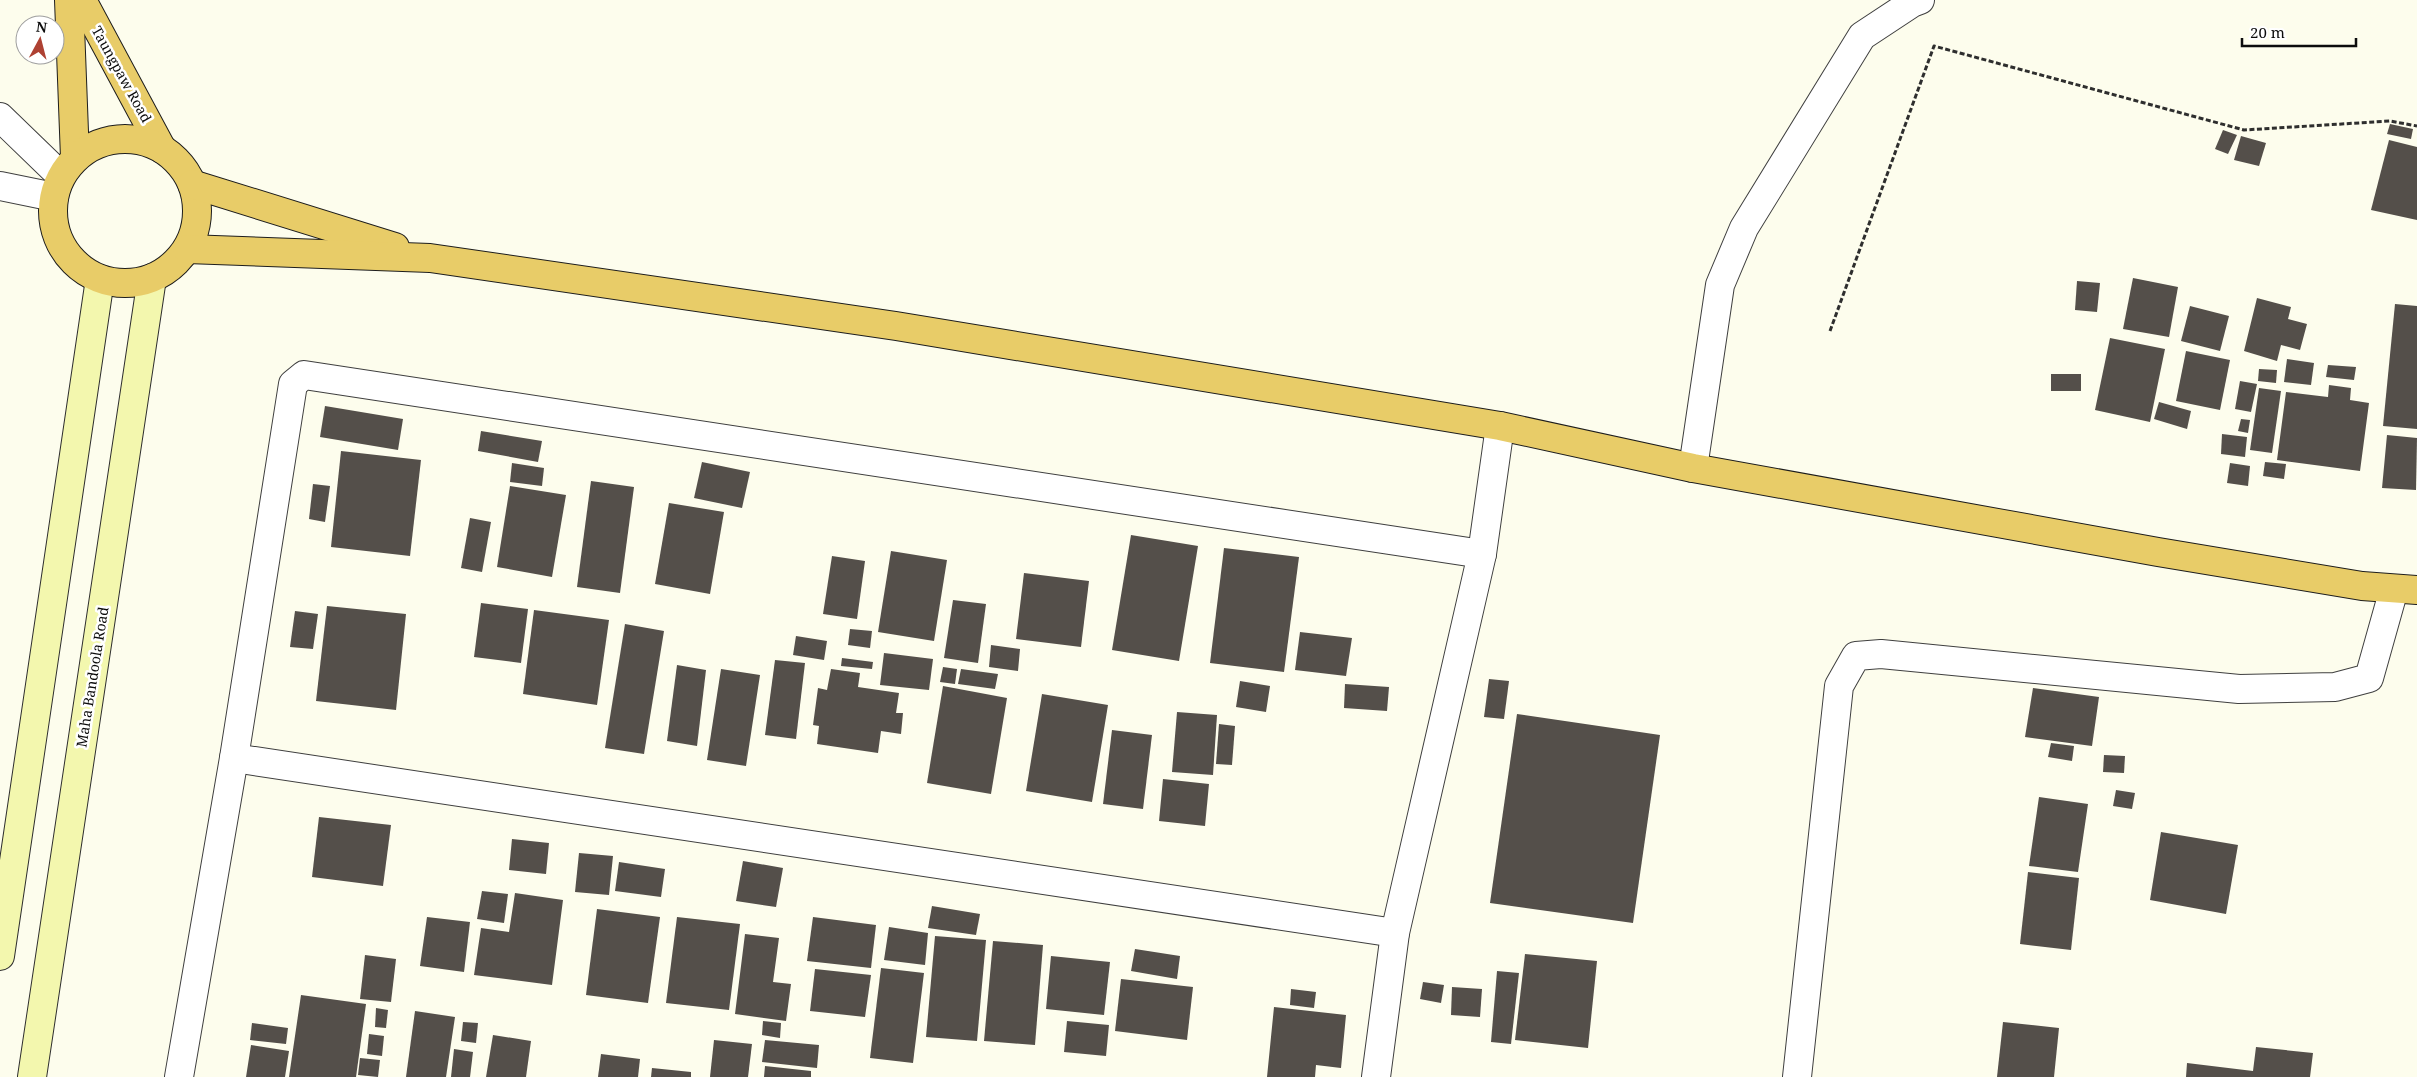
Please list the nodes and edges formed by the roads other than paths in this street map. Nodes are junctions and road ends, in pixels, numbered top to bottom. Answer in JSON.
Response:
{"nodes":[{"id":1,"x":69,"y":0,"type":"edge"},
{"id":2,"x":82,"y":0,"type":"edge"},
{"id":3,"x":1920,"y":0,"type":"edge"},
{"id":4,"x":0,"y":117,"type":"edge"},
{"id":5,"x":162,"y":149,"type":"junction"},
{"id":6,"x":64,"y":177,"type":"junction"},
{"id":7,"x":192,"y":184,"type":"junction"},
{"id":8,"x":0,"y":186,"type":"edge"},
{"id":9,"x":187,"y":249,"type":"junction"},
{"id":10,"x":430,"y":258,"type":"junction"},
{"id":11,"x":152,"y":278,"type":"junction"},
{"id":12,"x":100,"y":279,"type":"junction"},
{"id":13,"x":1500,"y":426,"type":"junction"},
{"id":14,"x":1693,"y":468,"type":"junction"},
{"id":15,"x":1482,"y":554,"type":"junction"},
{"id":16,"x":2406,"y":590,"type":"edge"},
{"id":17,"x":234,"y":758,"type":"junction"},
{"id":18,"x":4,"y":905,"type":"edge"},
{"id":19,"x":1395,"y":933,"type":"junction"},
{"id":20,"x":0,"y":956,"type":"edge"},
{"id":21,"x":32,"y":1077,"type":"edge"},
{"id":22,"x":179,"y":1077,"type":"edge"},
{"id":23,"x":1376,"y":1077,"type":"edge"},
{"id":24,"x":1797,"y":1077,"type":"edge"}],
"edges":[{"from":1,"to":6,"type":"highway","name":"Taungpaw Road"},
{"from":2,"to":5,"type":"highway","name":"Taungpaw Road"},
{"from":3,"to":14,"type":"street"},
{"from":4,"to":6,"type":"street"},
{"from":5,"to":6,"type":"highway"},
{"from":5,"to":7,"type":"highway"},
{"from":6,"to":8,"type":"street"},
{"from":6,"to":12,"type":"highway"},
{"from":7,"to":9,"type":"highway"},
{"from":7,"to":10,"type":"highway"},
{"from":9,"to":10,"type":"highway"},
{"from":9,"to":11,"type":"highway"},
{"from":10,"to":13,"type":"highway"},
{"from":11,"to":12,"type":"highway"},
{"from":11,"to":21,"type":"main road","name":"Maha Bandoola Road"},
{"from":12,"to":18,"type":"main road"},
{"from":13,"to":14,"type":"highway"},
{"from":13,"to":15,"type":"street"},
{"from":14,"to":16,"type":"highway"},
{"from":15,"to":17,"type":"street"},
{"from":15,"to":19,"type":"street"},
{"from":16,"to":24,"type":"street"},
{"from":17,"to":19,"type":"street"},
{"from":17,"to":22,"type":"street"},
{"from":18,"to":20,"type":"main road"},
{"from":19,"to":23,"type":"street"}]}
